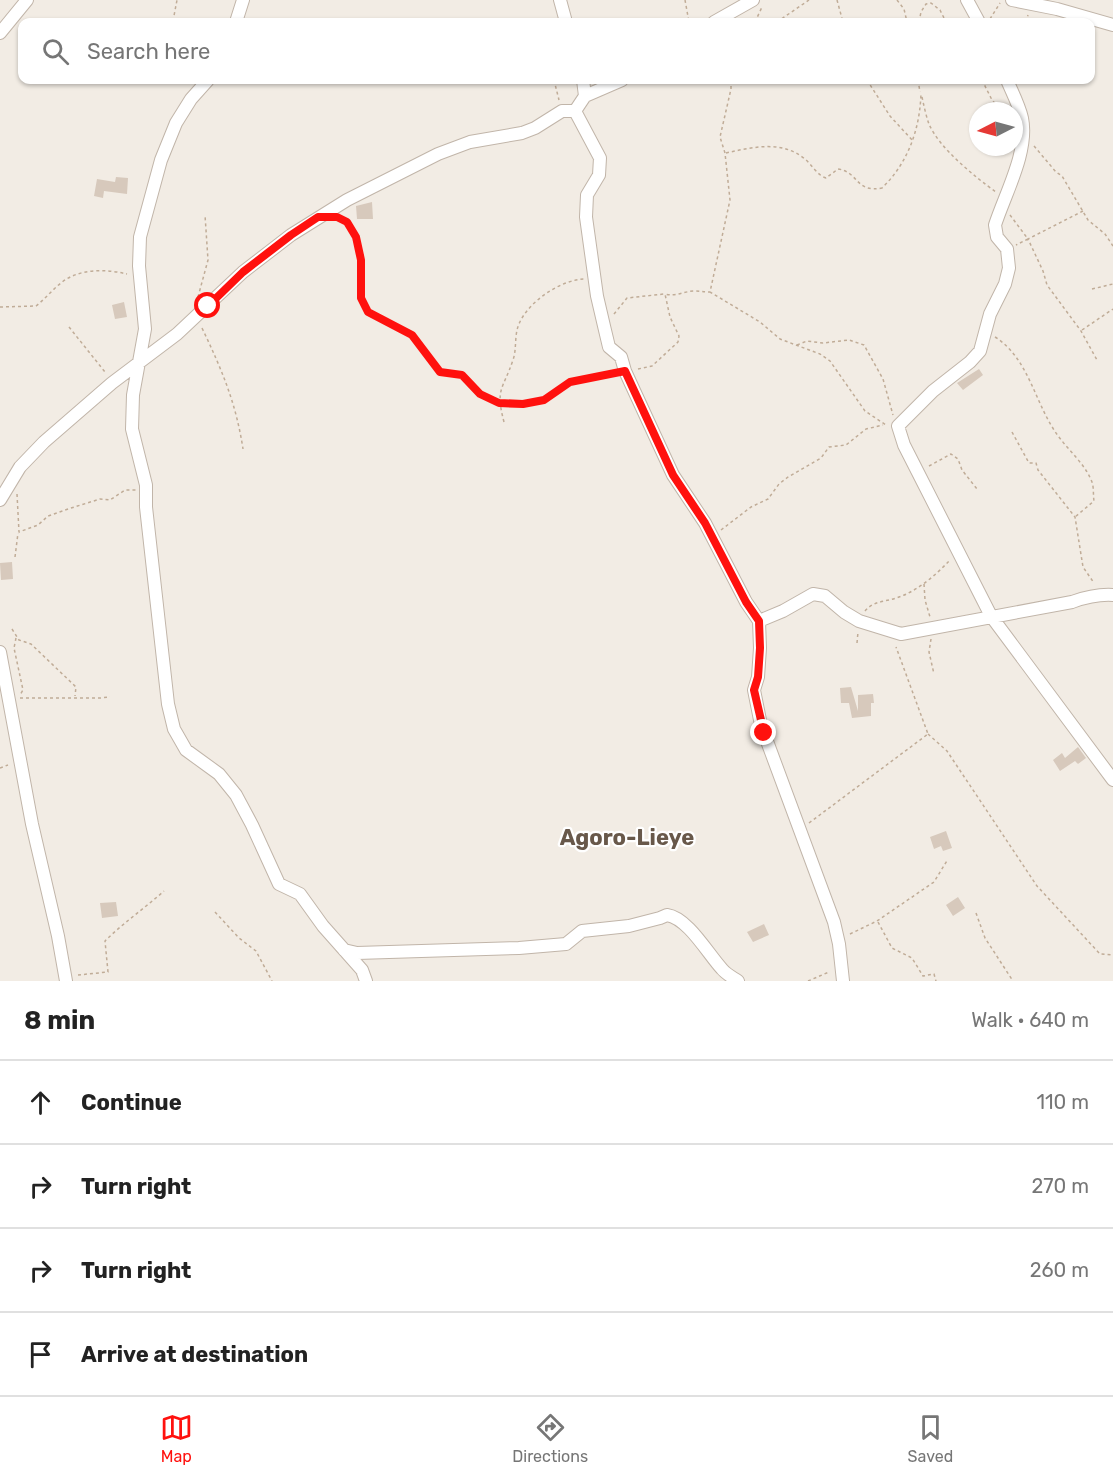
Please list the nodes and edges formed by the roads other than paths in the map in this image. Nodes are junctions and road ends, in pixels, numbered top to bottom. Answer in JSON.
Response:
{"nodes":[{"id":1,"x":27,"y":0,"type":"edge"},
{"id":2,"x":243,"y":0,"type":"edge"},
{"id":3,"x":560,"y":0,"type":"edge"},
{"id":4,"x":967,"y":0,"type":"edge"},
{"id":5,"x":1012,"y":0,"type":"edge"},
{"id":6,"x":758,"y":1,"type":"edge"},
{"id":7,"x":237,"y":18,"type":"edge"},
{"id":8,"x":565,"y":18,"type":"edge"},
{"id":9,"x":722,"y":18,"type":"edge"},
{"id":10,"x":977,"y":18,"type":"edge"},
{"id":11,"x":1088,"y":18,"type":"edge"},
{"id":12,"x":1095,"y":20,"type":"edge"},
{"id":13,"x":1113,"y":25,"type":"edge"},
{"id":14,"x":0,"y":33,"type":"edge"},
{"id":15,"x":205,"y":84,"type":"edge"},
{"id":16,"x":584,"y":84,"type":"edge"},
{"id":17,"x":613,"y":84,"type":"edge"},
{"id":18,"x":1009,"y":84,"type":"edge"},
{"id":19,"x":585,"y":96,"type":"junction"},
{"id":20,"x":575,"y":111,"type":"junction"},
{"id":21,"x":139,"y":362,"type":"junction"},
{"id":22,"x":0,"y":500,"type":"edge"},
{"id":23,"x":1107,"y":595,"type":"edge"},
{"id":24,"x":991,"y":616,"type":"junction"},
{"id":25,"x":759,"y":621,"type":"junction"},
{"id":26,"x":0,"y":652,"type":"edge"},
{"id":27,"x":1113,"y":780,"type":"edge"},
{"id":28,"x":342,"y":950,"type":"junction"},
{"id":29,"x":65,"y":979,"type":"edge"},
{"id":30,"x":366,"y":981,"type":"edge"},
{"id":31,"x":738,"y":981,"type":"edge"},
{"id":32,"x":843,"y":981,"type":"edge"}],
"edges":[{"from":1,"to":14,"type":"street"},
{"from":2,"to":7,"type":"street"},
{"from":3,"to":8,"type":"street"},
{"from":4,"to":10,"type":"street"},
{"from":5,"to":11,"type":"street"},
{"from":6,"to":9,"type":"street"},
{"from":12,"to":13,"type":"street"},
{"from":15,"to":21,"type":"street"},
{"from":16,"to":19,"type":"street"},
{"from":17,"to":19,"type":"street"},
{"from":18,"to":24,"type":"street"},
{"from":19,"to":20,"type":"street"},
{"from":20,"to":21,"type":"street"},
{"from":20,"to":25,"type":"street"},
{"from":21,"to":22,"type":"street"},
{"from":21,"to":28,"type":"street"},
{"from":23,"to":24,"type":"street"},
{"from":24,"to":25,"type":"street"},
{"from":24,"to":27,"type":"street"},
{"from":25,"to":32,"type":"street"},
{"from":26,"to":29,"type":"street"},
{"from":28,"to":30,"type":"street"},
{"from":28,"to":31,"type":"street"}]}
